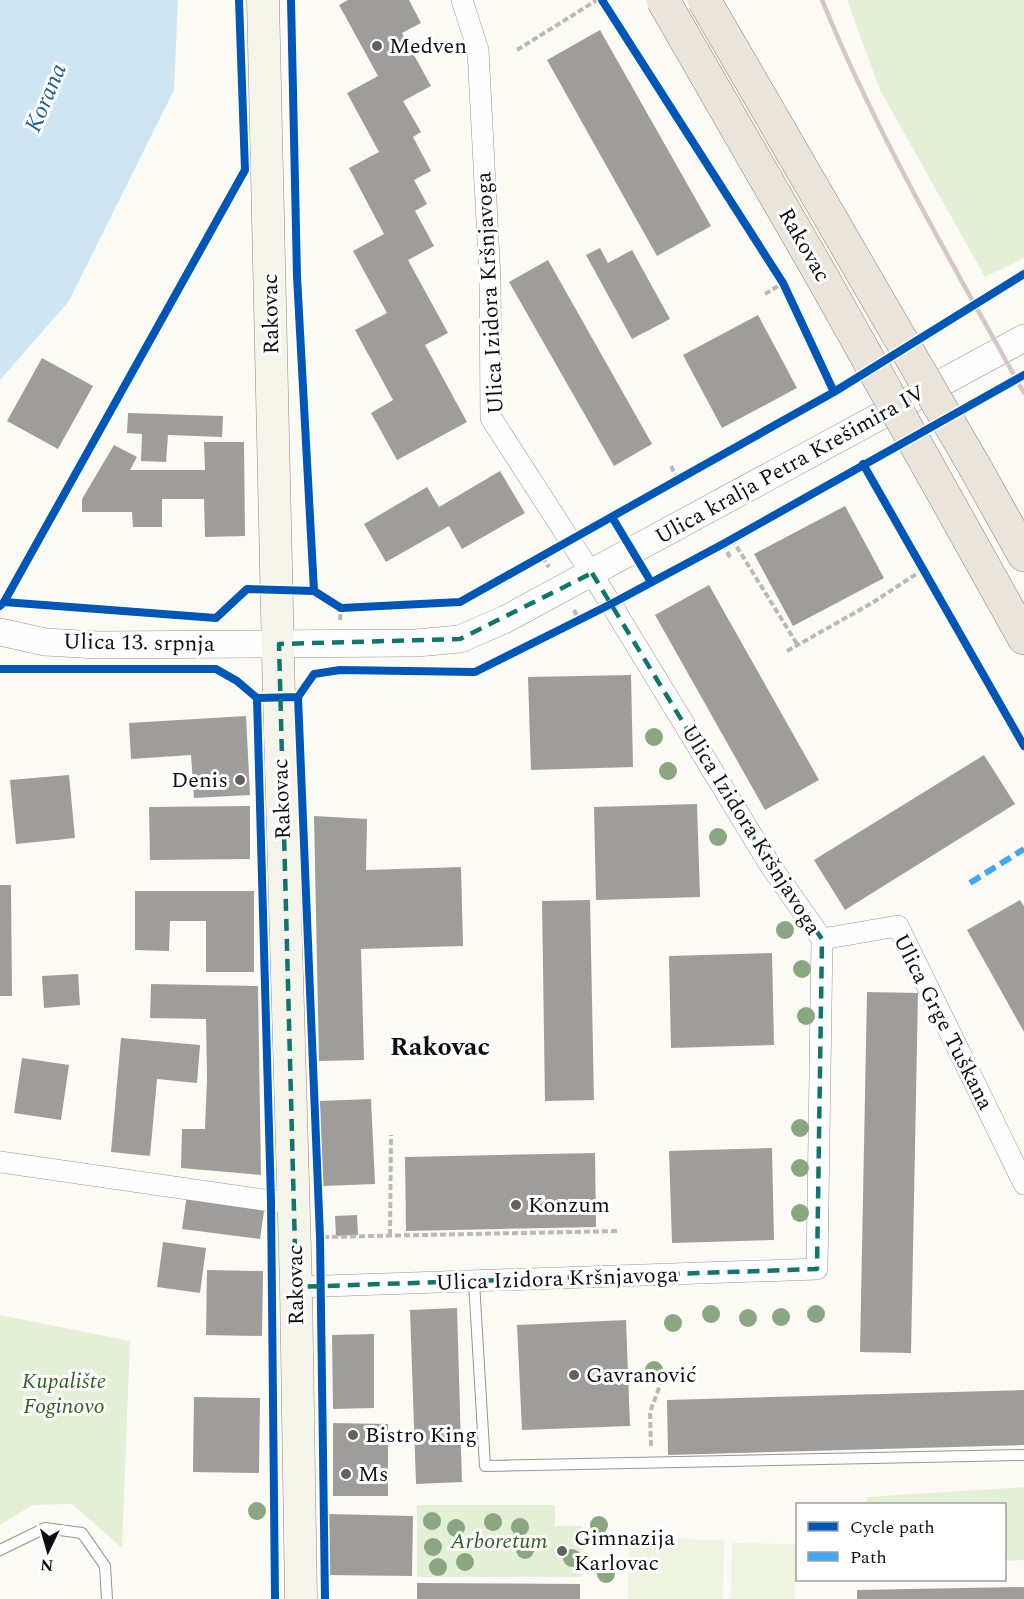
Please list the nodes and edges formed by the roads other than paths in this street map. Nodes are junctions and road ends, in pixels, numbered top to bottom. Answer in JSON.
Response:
{"nodes":[{"id":1,"x":263,"y":0,"type":"edge"},
{"id":2,"x":462,"y":0,"type":"edge"},
{"id":3,"x":663,"y":0,"type":"edge"},
{"id":4,"x":704,"y":0,"type":"edge"},
{"id":5,"x":1024,"y":338,"type":"edge"},
{"id":6,"x":1024,"y":555,"type":"edge"},
{"id":7,"x":592,"y":573,"type":"junction"},
{"id":8,"x":0,"y":632,"type":"edge"},
{"id":9,"x":1024,"y":638,"type":"edge"},
{"id":10,"x":279,"y":644,"type":"junction"},
{"id":11,"x":822,"y":939,"type":"junction"},
{"id":12,"x":0,"y":1162,"type":"edge"},
{"id":13,"x":1024,"y":1184,"type":"edge"},
{"id":14,"x":294,"y":1202,"type":"junction"},
{"id":15,"x":474,"y":1282,"type":"junction"},
{"id":16,"x":296,"y":1287,"type":"junction"},
{"id":17,"x":1024,"y":1455,"type":"edge"},
{"id":18,"x":0,"y":1550,"type":"edge"},
{"id":19,"x":107,"y":1599,"type":"edge"},
{"id":20,"x":301,"y":1599,"type":"edge"}],
"edges":[{"from":1,"to":10,"type":"main road","name":"Rakovac"},
{"from":2,"to":7,"type":"street","name":"Ulica Izidora Kršnjavoga"},
{"from":3,"to":9,"type":"highway","name":"Rakovac","bridge":true},
{"from":4,"to":6,"type":"highway","name":"Rakovac","bridge":true},
{"from":5,"to":7,"type":"street","name":"Ulica kralja Petra Krešimira IV"},
{"from":7,"to":10,"type":"street","name":"Ulica kralja Petra Krešimira IV"},
{"from":7,"to":11,"type":"street","name":"Ulica Izidora Kršnjavoga"},
{"from":8,"to":10,"type":"street","name":"Ulica 13. srpnja"},
{"from":10,"to":14,"type":"main road","name":"Rakovac"},
{"from":11,"to":13,"type":"street","name":"Ulica Grge Tuškana"},
{"from":11,"to":15,"type":"street","name":"Ulica Izidora Kršnjavoga"},
{"from":12,"to":14,"type":"street"},
{"from":14,"to":16,"type":"main road","name":"Rakovac"},
{"from":15,"to":16,"type":"street","name":"Ulica Izidora Kršnjavoga"},
{"from":15,"to":17,"type":"lane"},
{"from":16,"to":20,"type":"main road","name":"Rakovac"},
{"from":18,"to":19,"type":"lane"}]}
